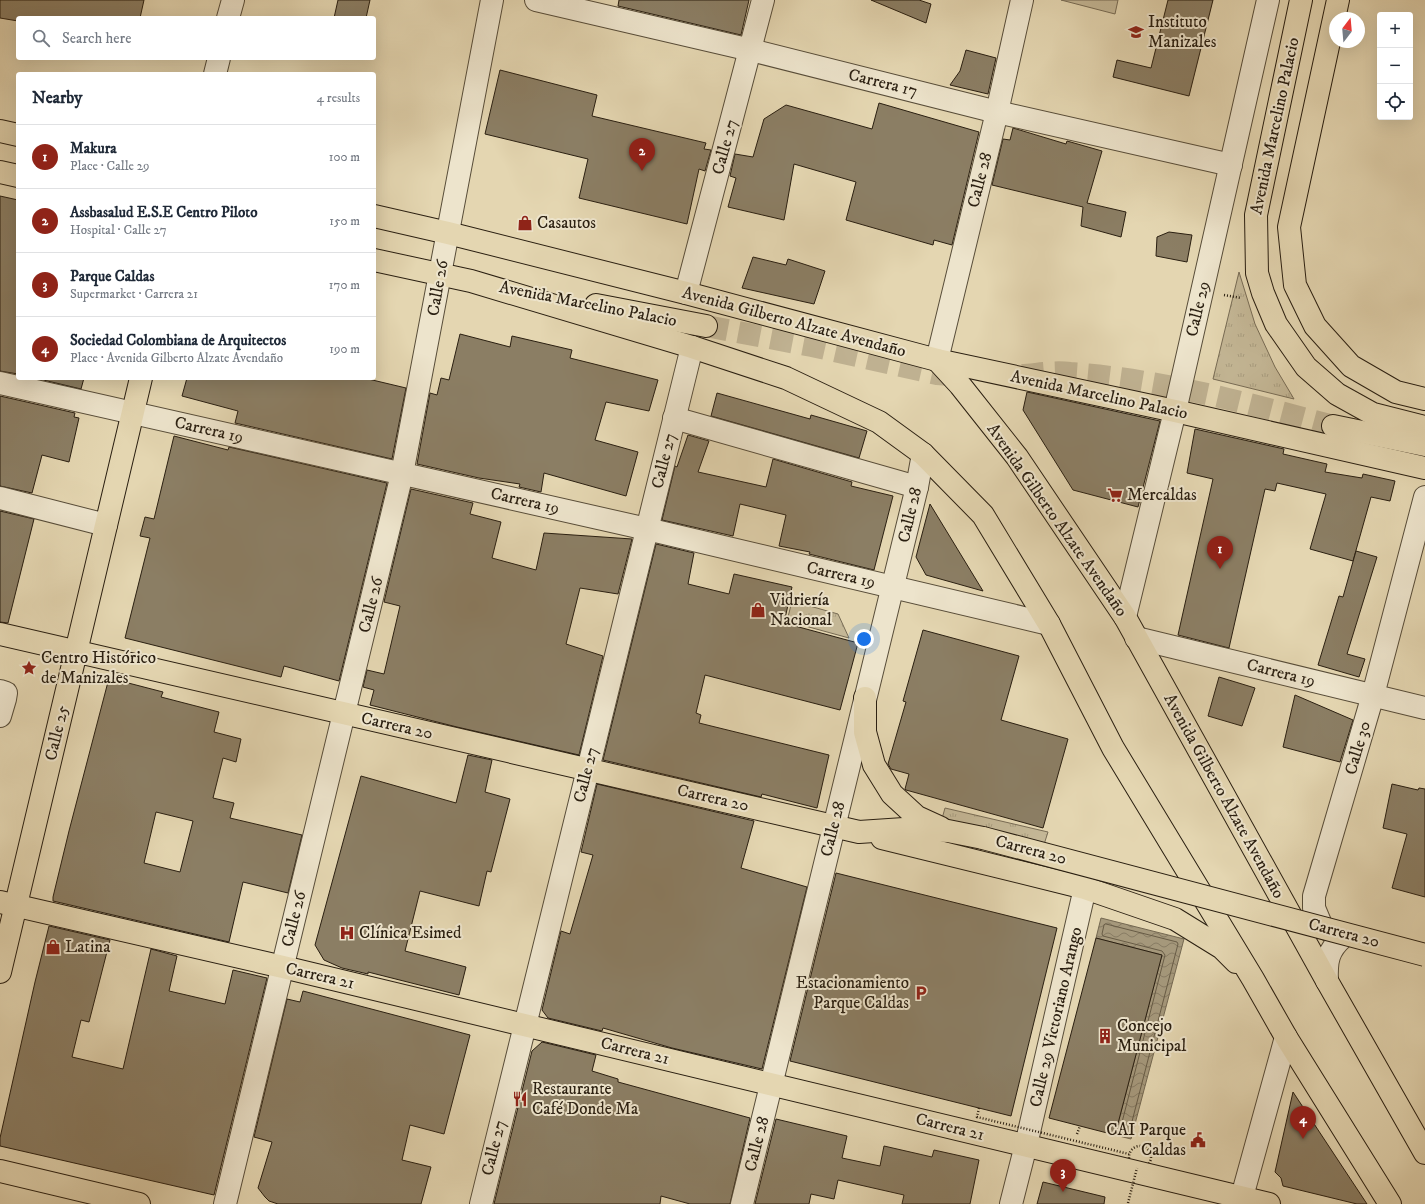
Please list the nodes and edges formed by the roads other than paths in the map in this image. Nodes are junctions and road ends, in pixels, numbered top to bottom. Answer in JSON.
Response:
{"nodes":[{"id":1,"x":233,"y":0,"type":"edge"},
{"id":2,"x":492,"y":0,"type":"edge"},
{"id":3,"x":536,"y":0,"type":"edge"},
{"id":4,"x":763,"y":0,"type":"edge"},
{"id":5,"x":1022,"y":0,"type":"edge"},
{"id":6,"x":1268,"y":0,"type":"edge"},
{"id":7,"x":1301,"y":0,"type":"edge"},
{"id":8,"x":1338,"y":0,"type":"edge"},
{"id":9,"x":229,"y":16,"type":"edge"},
{"id":10,"x":750,"y":50,"type":"junction"},
{"id":11,"x":218,"y":60,"type":"edge"},
{"id":12,"x":216,"y":72,"type":"edge"},
{"id":13,"x":997,"y":112,"type":"junction"},
{"id":14,"x":0,"y":131,"type":"edge"},
{"id":15,"x":16,"y":135,"type":"edge"},
{"id":16,"x":1231,"y":164,"type":"junction"},
{"id":17,"x":0,"y":172,"type":"edge"},
{"id":18,"x":16,"y":176,"type":"edge"},
{"id":19,"x":376,"y":216,"type":"edge"},
{"id":20,"x":448,"y":233,"type":"junction"},
{"id":21,"x":376,"y":260,"type":"edge"},
{"id":22,"x":441,"y":274,"type":"junction"},
{"id":23,"x":471,"y":281,"type":"junction"},
{"id":24,"x":686,"y":293,"type":"junction"},
{"id":25,"x":706,"y":326,"type":"tunnel mouth"},
{"id":26,"x":692,"y":347,"type":"junction"},
{"id":27,"x":937,"y":360,"type":"junction"},
{"id":28,"x":141,"y":380,"type":"edge"},
{"id":29,"x":0,"y":383,"type":"edge"},
{"id":30,"x":1425,"y":399,"type":"edge"},
{"id":31,"x":1175,"y":411,"type":"junction"},
{"id":32,"x":133,"y":412,"type":"junction"},
{"id":33,"x":674,"y":418,"type":"junction"},
{"id":34,"x":1333,"y":426,"type":"tunnel mouth"},
{"id":35,"x":1425,"y":427,"type":"edge"},
{"id":36,"x":1425,"y":445,"type":"edge"},
{"id":37,"x":923,"y":454,"type":"junction"},
{"id":38,"x":1425,"y":468,"type":"edge"},
{"id":39,"x":402,"y":474,"type":"junction"},
{"id":40,"x":917,"y":487,"type":"junction"},
{"id":41,"x":1425,"y":497,"type":"edge"},
{"id":42,"x":0,"y":498,"type":"edge"},
{"id":43,"x":106,"y":524,"type":"junction"},
{"id":44,"x":647,"y":529,"type":"junction"},
{"id":45,"x":892,"y":587,"type":"junction"},
{"id":46,"x":1125,"y":617,"type":"junction"},
{"id":47,"x":1049,"y":624,"type":"junction"},
{"id":48,"x":0,"y":634,"type":"edge"},
{"id":49,"x":1136,"y":638,"type":"junction"},
{"id":50,"x":76,"y":652,"type":"junction"},
{"id":51,"x":0,"y":691,"type":"edge"},
{"id":52,"x":1373,"y":695,"type":"junction"},
{"id":53,"x":865,"y":698,"type":"junction"},
{"id":54,"x":1425,"y":708,"type":"edge"},
{"id":55,"x":344,"y":713,"type":"junction"},
{"id":56,"x":0,"y":716,"type":"edge"},
{"id":57,"x":587,"y":770,"type":"junction"},
{"id":58,"x":834,"y":826,"type":"junction"},
{"id":59,"x":859,"y":832,"type":"junction"},
{"id":60,"x":948,"y":832,"type":"junction"},
{"id":61,"x":1085,"y":888,"type":"junction"},
{"id":62,"x":8,"y":904,"type":"edge"},
{"id":63,"x":1343,"y":937,"type":"junction"},
{"id":64,"x":1425,"y":954,"type":"edge"},
{"id":65,"x":1425,"y":958,"type":"edge"},
{"id":66,"x":283,"y":967,"type":"junction"},
{"id":67,"x":0,"y":972,"type":"edge"},
{"id":68,"x":1254,"y":979,"type":"junction"},
{"id":69,"x":1327,"y":981,"type":"junction"},
{"id":70,"x":525,"y":1025,"type":"junction"},
{"id":71,"x":1286,"y":1037,"type":"junction"},
{"id":72,"x":771,"y":1084,"type":"junction"},
{"id":73,"x":1026,"y":1145,"type":"junction"},
{"id":74,"x":1425,"y":1153,"type":"edge"},
{"id":75,"x":0,"y":1171,"type":"edge"},
{"id":76,"x":1241,"y":1201,"type":"edge"},
{"id":77,"x":139,"y":1204,"type":"edge"},
{"id":78,"x":225,"y":1204,"type":"edge"},
{"id":79,"x":481,"y":1204,"type":"edge"},
{"id":80,"x":742,"y":1204,"type":"edge"},
{"id":81,"x":1011,"y":1204,"type":"edge"},
{"id":82,"x":1269,"y":1204,"type":"edge"},
{"id":83,"x":1390,"y":1204,"type":"edge"}],
"edges":[{"from":1,"to":9,"type":"street"},
{"from":2,"to":20,"type":"street","name":"Calle 26"},
{"from":3,"to":10,"type":"street","name":"Carrera 17"},
{"from":4,"to":10,"type":"street","name":"Calle 27"},
{"from":5,"to":13,"type":"street","name":"Calle 28"},
{"from":6,"to":16,"type":"street","name":"Calle 29"},
{"from":7,"to":35,"type":"main road","name":"Avenida Marcelino Palacio"},
{"from":8,"to":30,"type":"main road","name":"Avenida Marcelino Palacio"},
{"from":10,"to":13,"type":"street","name":"Carrera 17"},
{"from":10,"to":24,"type":"street","name":"Calle 27"},
{"from":11,"to":12,"type":"street"},
{"from":13,"to":16,"type":"street","name":"Carrera 17"},
{"from":13,"to":27,"type":"street","name":"Calle 28"},
{"from":14,"to":15,"type":"main road"},
{"from":16,"to":31,"type":"street","name":"Calle 29"},
{"from":17,"to":18,"type":"main road"},
{"from":19,"to":20,"type":"main road","name":"Avenida Gilberto Alzate Avendaño"},
{"from":20,"to":22,"type":"street","name":"Calle 26"},
{"from":20,"to":24,"type":"main road","name":"Avenida Gilberto Alzate Avendaño"},
{"from":21,"to":22,"type":"main road"},
{"from":22,"to":23,"type":"main road"},
{"from":22,"to":39,"type":"street","name":"Calle 26"},
{"from":23,"to":25,"type":"main road","name":"Avenida Marcelino Palacio"},
{"from":23,"to":26,"type":"main road"},
{"from":24,"to":27,"type":"main road","name":"Avenida Gilberto Alzate Avendaño"},
{"from":26,"to":33,"type":"street","name":"Calle 27"},
{"from":26,"to":37,"type":"main road"},
{"from":27,"to":31,"type":"main road","name":"Avenida Marcelino Palacio"},
{"from":27,"to":46,"type":"main road","name":"Avenida Gilberto Alzate Avendaño"},
{"from":28,"to":32,"type":"main road","name":"Calle 25"},
{"from":29,"to":32,"type":"street","name":"Carrera 19"},
{"from":31,"to":38,"type":"main road","name":"Avenida Marcelino Palacio"},
{"from":31,"to":46,"type":"street","name":"Calle 29"},
{"from":32,"to":39,"type":"street","name":"Carrera 19"},
{"from":32,"to":43,"type":"main road","name":"Calle 25"},
{"from":33,"to":40,"type":"street"},
{"from":33,"to":44,"type":"street","name":"Calle 27"},
{"from":34,"to":36,"type":"main road"},
{"from":37,"to":40,"type":"street","name":"Calle 28"},
{"from":37,"to":47,"type":"main road"},
{"from":39,"to":44,"type":"street","name":"Carrera 19"},
{"from":39,"to":55,"type":"street","name":"Calle 26"},
{"from":40,"to":45,"type":"street","name":"Calle 28"},
{"from":41,"to":52,"type":"street","name":"Calle 30"},
{"from":42,"to":43,"type":"street"},
{"from":43,"to":50,"type":"main road","name":"Calle 25"},
{"from":44,"to":45,"type":"street","name":"Carrera 19"},
{"from":44,"to":57,"type":"street","name":"Calle 27"},
{"from":45,"to":47,"type":"street","name":"Carrera 19"},
{"from":45,"to":53,"type":"street","name":"Calle 28"},
{"from":46,"to":49,"type":"main road","name":"Avenida Gilberto Alzate Avendaño"},
{"from":47,"to":68,"type":"main road"},
{"from":48,"to":50,"type":"main road","name":"Carrera 20"},
{"from":49,"to":52,"type":"street","name":"Carrera 19"},
{"from":49,"to":69,"type":"main road","name":"Avenida Gilberto Alzate Avendaño"},
{"from":50,"to":55,"type":"main road","name":"Carrera 20"},
{"from":50,"to":62,"type":"main road","name":"Calle 25"},
{"from":51,"to":56,"type":"street"},
{"from":52,"to":54,"type":"street","name":"Carrera 19"},
{"from":52,"to":63,"type":"street","name":"Calle 30"},
{"from":53,"to":58,"type":"street","name":"Calle 28"},
{"from":53,"to":60,"type":"main road"},
{"from":55,"to":57,"type":"main road","name":"Carrera 20"},
{"from":55,"to":66,"type":"street","name":"Calle 26"},
{"from":57,"to":58,"type":"main road","name":"Carrera 20"},
{"from":57,"to":70,"type":"street","name":"Calle 27"},
{"from":58,"to":59,"type":"main road","name":"Carrera 20"},
{"from":58,"to":72,"type":"street","name":"Calle 28"},
{"from":59,"to":60,"type":"main road","name":"Carrera 20"},
{"from":59,"to":61,"type":"main road"},
{"from":60,"to":64,"type":"main road","name":"Carrera 20","bridge":true},
{"from":61,"to":68,"type":"main road"},
{"from":61,"to":73,"type":"street","name":"Calle 29 Victoriano Arango"},
{"from":62,"to":66,"type":"main road","name":"Carrera 21"},
{"from":62,"to":67,"type":"main road","name":"Calle 25"},
{"from":63,"to":65,"type":"street","name":"Carrera 20"},
{"from":63,"to":69,"type":"street"},
{"from":66,"to":70,"type":"main road","name":"Carrera 21"},
{"from":66,"to":78,"type":"street","name":"Calle 26"},
{"from":68,"to":71,"type":"main road"},
{"from":69,"to":74,"type":"main road","name":"Avenida Gilberto Alzate Avendaño"},
{"from":70,"to":72,"type":"main road","name":"Carrera 21"},
{"from":70,"to":79,"type":"street","name":"Calle 27"},
{"from":71,"to":76,"type":"street"},
{"from":71,"to":83,"type":"main road"},
{"from":72,"to":73,"type":"main road","name":"Carrera 21"},
{"from":72,"to":80,"type":"street","name":"Calle 28"},
{"from":73,"to":76,"type":"main road","name":"Carrera 21"},
{"from":73,"to":81,"type":"street"},
{"from":75,"to":77,"type":"main road"},
{"from":76,"to":82,"type":"main road","name":"Carrera 21"}]}
